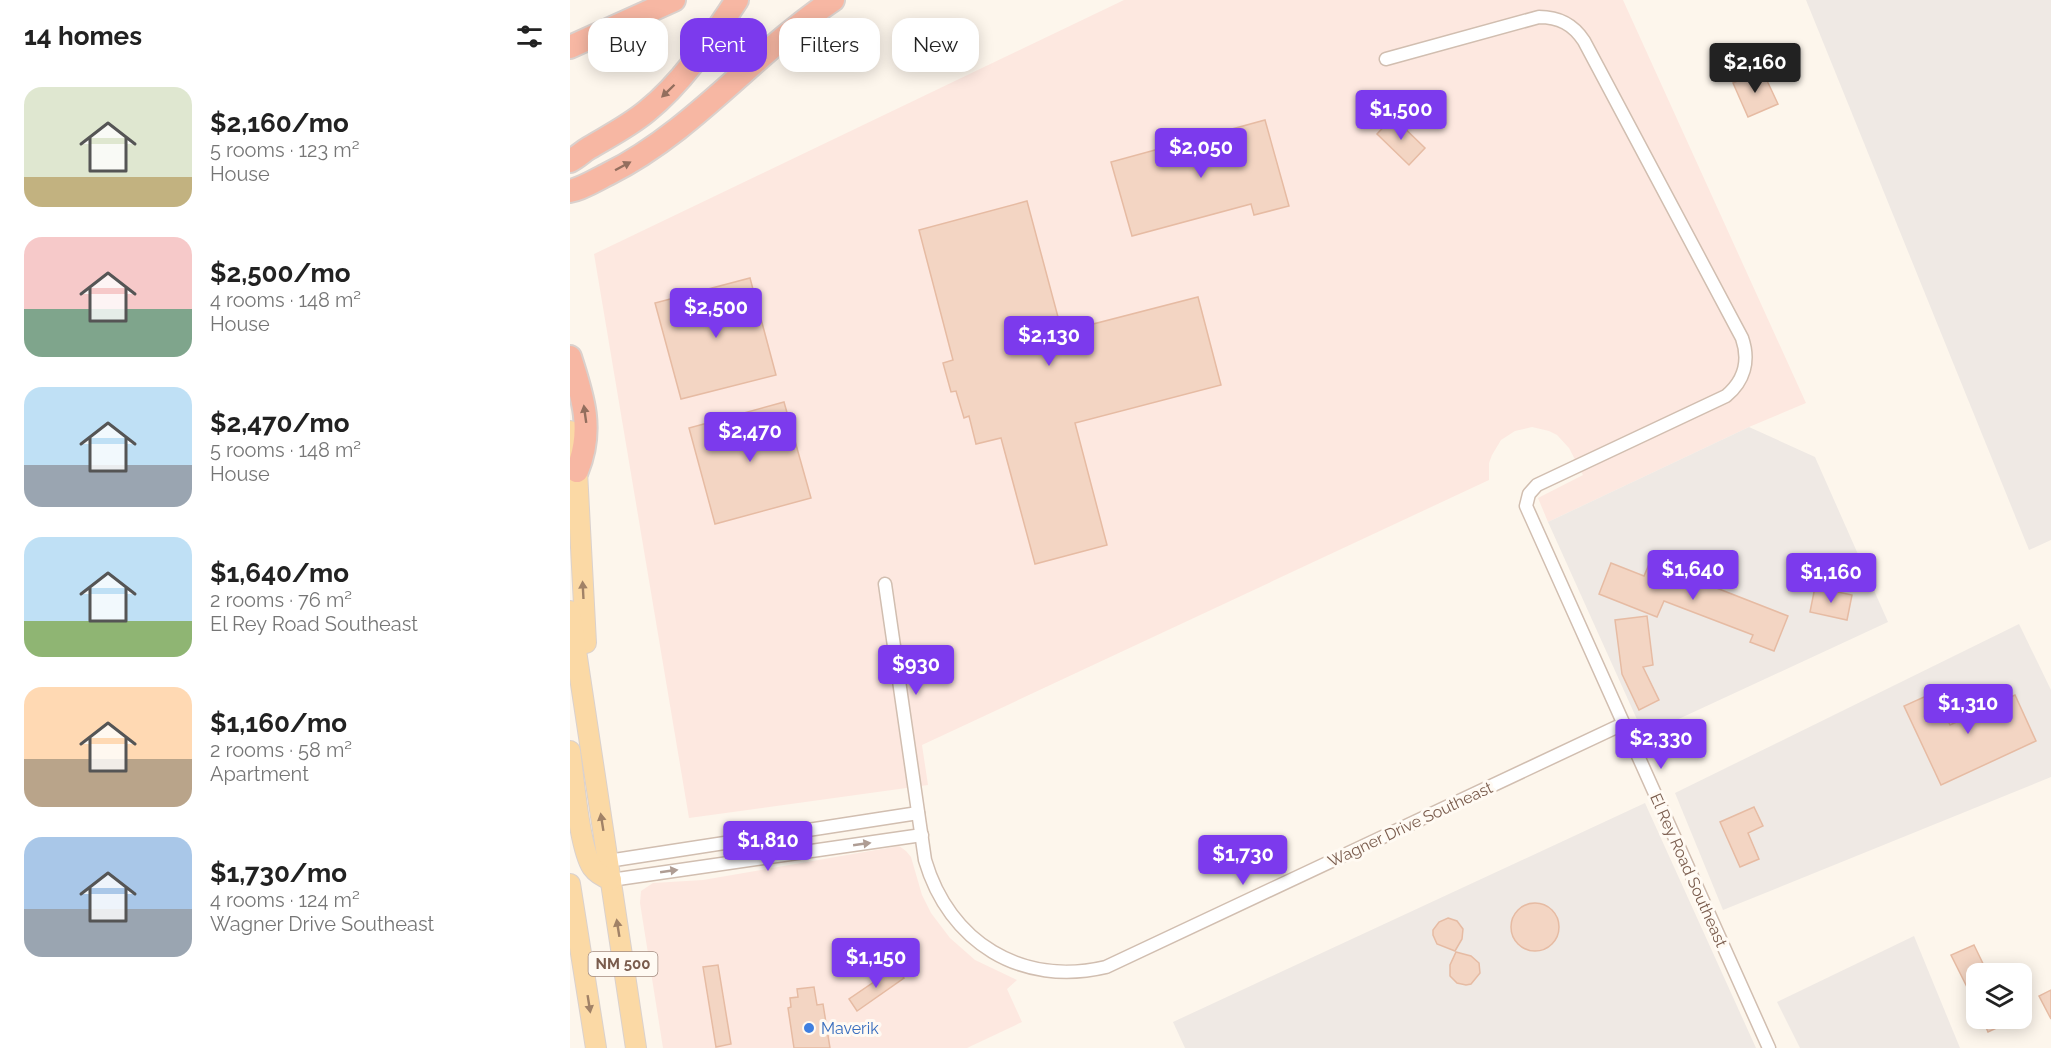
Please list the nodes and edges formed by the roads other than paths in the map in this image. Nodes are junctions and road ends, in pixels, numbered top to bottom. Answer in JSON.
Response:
{"nodes":[{"id":1,"x":674,"y":0,"type":"edge"},
{"id":2,"x":737,"y":0,"type":"edge"},
{"id":3,"x":833,"y":0,"type":"edge"},
{"id":4,"x":570,"y":47,"type":"edge"},
{"id":5,"x":1386,"y":58,"type":"dead end"},
{"id":6,"x":575,"y":154,"type":"edge"},
{"id":7,"x":571,"y":192,"type":"edge"},
{"id":8,"x":570,"y":357,"type":"edge"},
{"id":9,"x":570,"y":431,"type":"edge"},
{"id":10,"x":577,"y":471,"type":"junction"},
{"id":11,"x":885,"y":584,"type":"dead end"},
{"id":12,"x":570,"y":611,"type":"edge"},
{"id":13,"x":582,"y":690,"type":"junction"},
{"id":14,"x":1623,"y":724,"type":"junction"},
{"id":15,"x":570,"y":751,"type":"edge"},
{"id":16,"x":918,"y":813,"type":"junction"},
{"id":17,"x":922,"y":835,"type":"junction"},
{"id":18,"x":609,"y":870,"type":"junction"},
{"id":19,"x":570,"y":884,"type":"edge"},
{"id":20,"x":596,"y":1048,"type":"edge"},
{"id":21,"x":636,"y":1048,"type":"edge"},
{"id":22,"x":1769,"y":1048,"type":"edge"}],
"edges":[{"from":1,"to":4,"type":"highway"},
{"from":2,"to":6,"type":"highway","one_way":true},
{"from":7,"to":3,"type":"highway","one_way":true},
{"from":5,"to":14,"type":"street","name":"El Rey Road Southeast"},
{"from":10,"to":8,"type":"highway","one_way":true},
{"from":9,"to":10,"type":"main road"},
{"from":13,"to":10,"type":"main road","one_way":true},
{"from":11,"to":16,"type":"street","name":"Wagner Drive Southeast"},
{"from":12,"to":13,"type":"main road","number":"NM 500"},
{"from":18,"to":13,"type":"main road","number":"NM 500","one_way":true},
{"from":14,"to":17,"type":"street","name":"Wagner Drive Southeast"},
{"from":14,"to":22,"type":"street","name":"El Rey Road Southeast"},
{"from":15,"to":18,"type":"main road"},
{"from":16,"to":17,"type":"street","name":"Wagner Drive Southeast"},
{"from":16,"to":18,"type":"street"},
{"from":18,"to":17,"type":"street","one_way":true},
{"from":21,"to":18,"type":"main road","number":"NM 500","one_way":true},
{"from":19,"to":20,"type":"main road","number":"NM 500","one_way":true}]}
